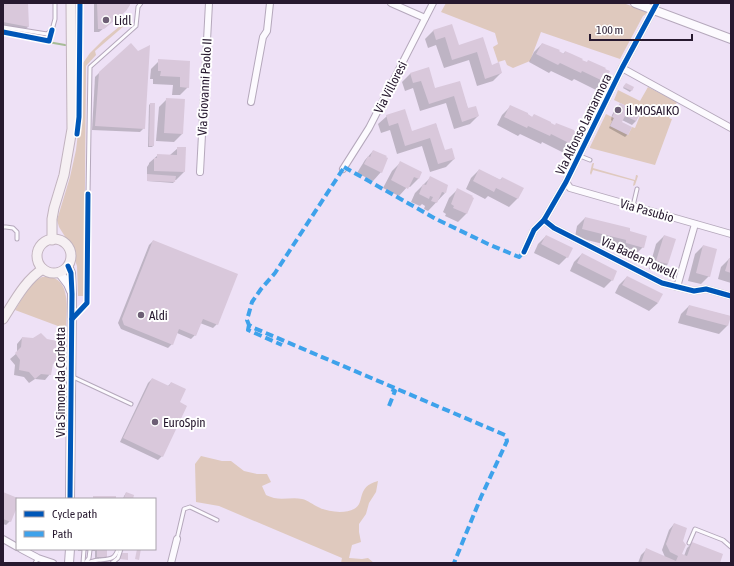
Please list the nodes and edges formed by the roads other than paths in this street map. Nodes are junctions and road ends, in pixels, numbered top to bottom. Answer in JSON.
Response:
{"nodes":[{"id":1,"x":55,"y":3,"type":"edge"},
{"id":2,"x":71,"y":3,"type":"edge"},
{"id":3,"x":141,"y":3,"type":"edge"},
{"id":4,"x":209,"y":3,"type":"edge"},
{"id":5,"x":270,"y":3,"type":"edge"},
{"id":6,"x":391,"y":3,"type":"edge"},
{"id":7,"x":433,"y":3,"type":"edge"},
{"id":8,"x":635,"y":3,"type":"edge"},
{"id":9,"x":655,"y":6,"type":"edge"},
{"id":10,"x":425,"y":18,"type":"junction"},
{"id":11,"x":3,"y":28,"type":"edge"},
{"id":12,"x":731,"y":38,"type":"edge"},
{"id":13,"x":622,"y":68,"type":"junction"},
{"id":14,"x":251,"y":102,"type":"dead end"},
{"id":15,"x":731,"y":128,"type":"edge"},
{"id":16,"x":580,"y":156,"type":"junction"},
{"id":17,"x":590,"y":160,"type":"dead end"},
{"id":18,"x":343,"y":169,"type":"dead end"},
{"id":19,"x":200,"y":172,"type":"dead end"},
{"id":20,"x":566,"y":182,"type":"junction"},
{"id":21,"x":637,"y":189,"type":"dead end"},
{"id":22,"x":88,"y":194,"type":"dead end"},
{"id":23,"x":632,"y":206,"type":"junction"},
{"id":24,"x":544,"y":220,"type":"junction"},
{"id":25,"x":695,"y":224,"type":"junction"},
{"id":26,"x":3,"y":227,"type":"edge"},
{"id":27,"x":731,"y":234,"type":"edge"},
{"id":28,"x":17,"y":239,"type":"dead end"},
{"id":29,"x":52,"y":240,"type":"junction"},
{"id":30,"x":524,"y":252,"type":"dead end"},
{"id":31,"x":68,"y":266,"type":"junction"},
{"id":32,"x":43,"y":269,"type":"junction"},
{"id":33,"x":59,"y":272,"type":"junction"},
{"id":34,"x":677,"y":287,"type":"junction"},
{"id":35,"x":72,"y":294,"type":"junction"},
{"id":36,"x":731,"y":296,"type":"edge"},
{"id":37,"x":3,"y":319,"type":"edge"},
{"id":38,"x":71,"y":377,"type":"junction"},
{"id":39,"x":131,"y":404,"type":"dead end"},
{"id":40,"x":70,"y":498,"type":"edge"},
{"id":41,"x":217,"y":520,"type":"dead end"},
{"id":42,"x":3,"y":539,"type":"edge"},
{"id":43,"x":177,"y":539,"type":"joint"},
{"id":44,"x":689,"y":543,"type":"dead end"},
{"id":45,"x":16,"y":546,"type":"edge"},
{"id":46,"x":731,"y":547,"type":"edge"},
{"id":47,"x":22,"y":550,"type":"edge"},
{"id":48,"x":70,"y":550,"type":"edge"},
{"id":49,"x":84,"y":550,"type":"dead end"},
{"id":50,"x":90,"y":550,"type":"dead end"},
{"id":51,"x":118,"y":550,"type":"edge"},
{"id":52,"x":121,"y":550,"type":"edge"},
{"id":53,"x":36,"y":560,"type":"edge"},
{"id":54,"x":53,"y":563,"type":"edge"},
{"id":55,"x":69,"y":563,"type":"edge"},
{"id":56,"x":84,"y":563,"type":"edge"},
{"id":57,"x":112,"y":563,"type":"edge"},
{"id":58,"x":171,"y":563,"type":"edge"}],
"edges":[{"from":1,"to":11,"type":"lane"},
{"from":2,"to":29,"type":"main road"},
{"from":3,"to":22,"type":"lane"},
{"from":4,"to":19,"type":"street","name":"Via Giovanni Paolo II"},
{"from":5,"to":14,"type":"street"},
{"from":6,"to":10,"type":"street"},
{"from":7,"to":10,"type":"street","name":"Via Villoresi"},
{"from":8,"to":9,"type":"street"},
{"from":9,"to":12,"type":"street"},
{"from":9,"to":13,"type":"street","name":"Via Alfonso Lamarmora"},
{"from":10,"to":18,"type":"street","name":"Via Villoresi"},
{"from":13,"to":15,"type":"street"},
{"from":13,"to":16,"type":"street","name":"Via Alfonso Lamarmora"},
{"from":16,"to":17,"type":"lane"},
{"from":16,"to":20,"type":"street","name":"Via Alfonso Lamarmora"},
{"from":20,"to":23,"type":"street","name":"Via Pasubio"},
{"from":20,"to":24,"type":"street","name":"Via Alfonso Lamarmora"},
{"from":21,"to":23,"type":"lane"},
{"from":23,"to":25,"type":"street","name":"Via Pasubio"},
{"from":24,"to":30,"type":"street","name":"Via Alfonso Lamarmora"},
{"from":24,"to":34,"type":"street","name":"Via Baden Powell"},
{"from":25,"to":27,"type":"street","name":"Via Pasubio"},
{"from":25,"to":34,"type":"street"},
{"from":26,"to":28,"type":"lane"},
{"from":29,"to":31,"type":"main road"},
{"from":29,"to":32,"type":"main road"},
{"from":31,"to":33,"type":"main road"},
{"from":31,"to":35,"type":"street","name":"Via Simone da Corbetta"},
{"from":32,"to":33,"type":"main road"},
{"from":32,"to":37,"type":"main road"},
{"from":33,"to":35,"type":"street","name":"Via Simone da Corbetta"},
{"from":34,"to":36,"type":"street","name":"Via Baden Powell"},
{"from":35,"to":38,"type":"street","name":"Via Simone da Corbetta"},
{"from":38,"to":39,"type":"lane"},
{"from":38,"to":40,"type":"street","name":"Via Simone da Corbetta"},
{"from":41,"to":43,"type":"lane"},
{"from":42,"to":45,"type":"street"},
{"from":43,"to":58,"type":"street"},
{"from":44,"to":46,"type":"lane"},
{"from":47,"to":53,"type":"street"},
{"from":48,"to":55,"type":"street"},
{"from":49,"to":56,"type":"lane"},
{"from":50,"to":56,"type":"lane"},
{"from":51,"to":56,"type":"lane"},
{"from":52,"to":57,"type":"lane"},
{"from":53,"to":54,"type":"street"}]}
